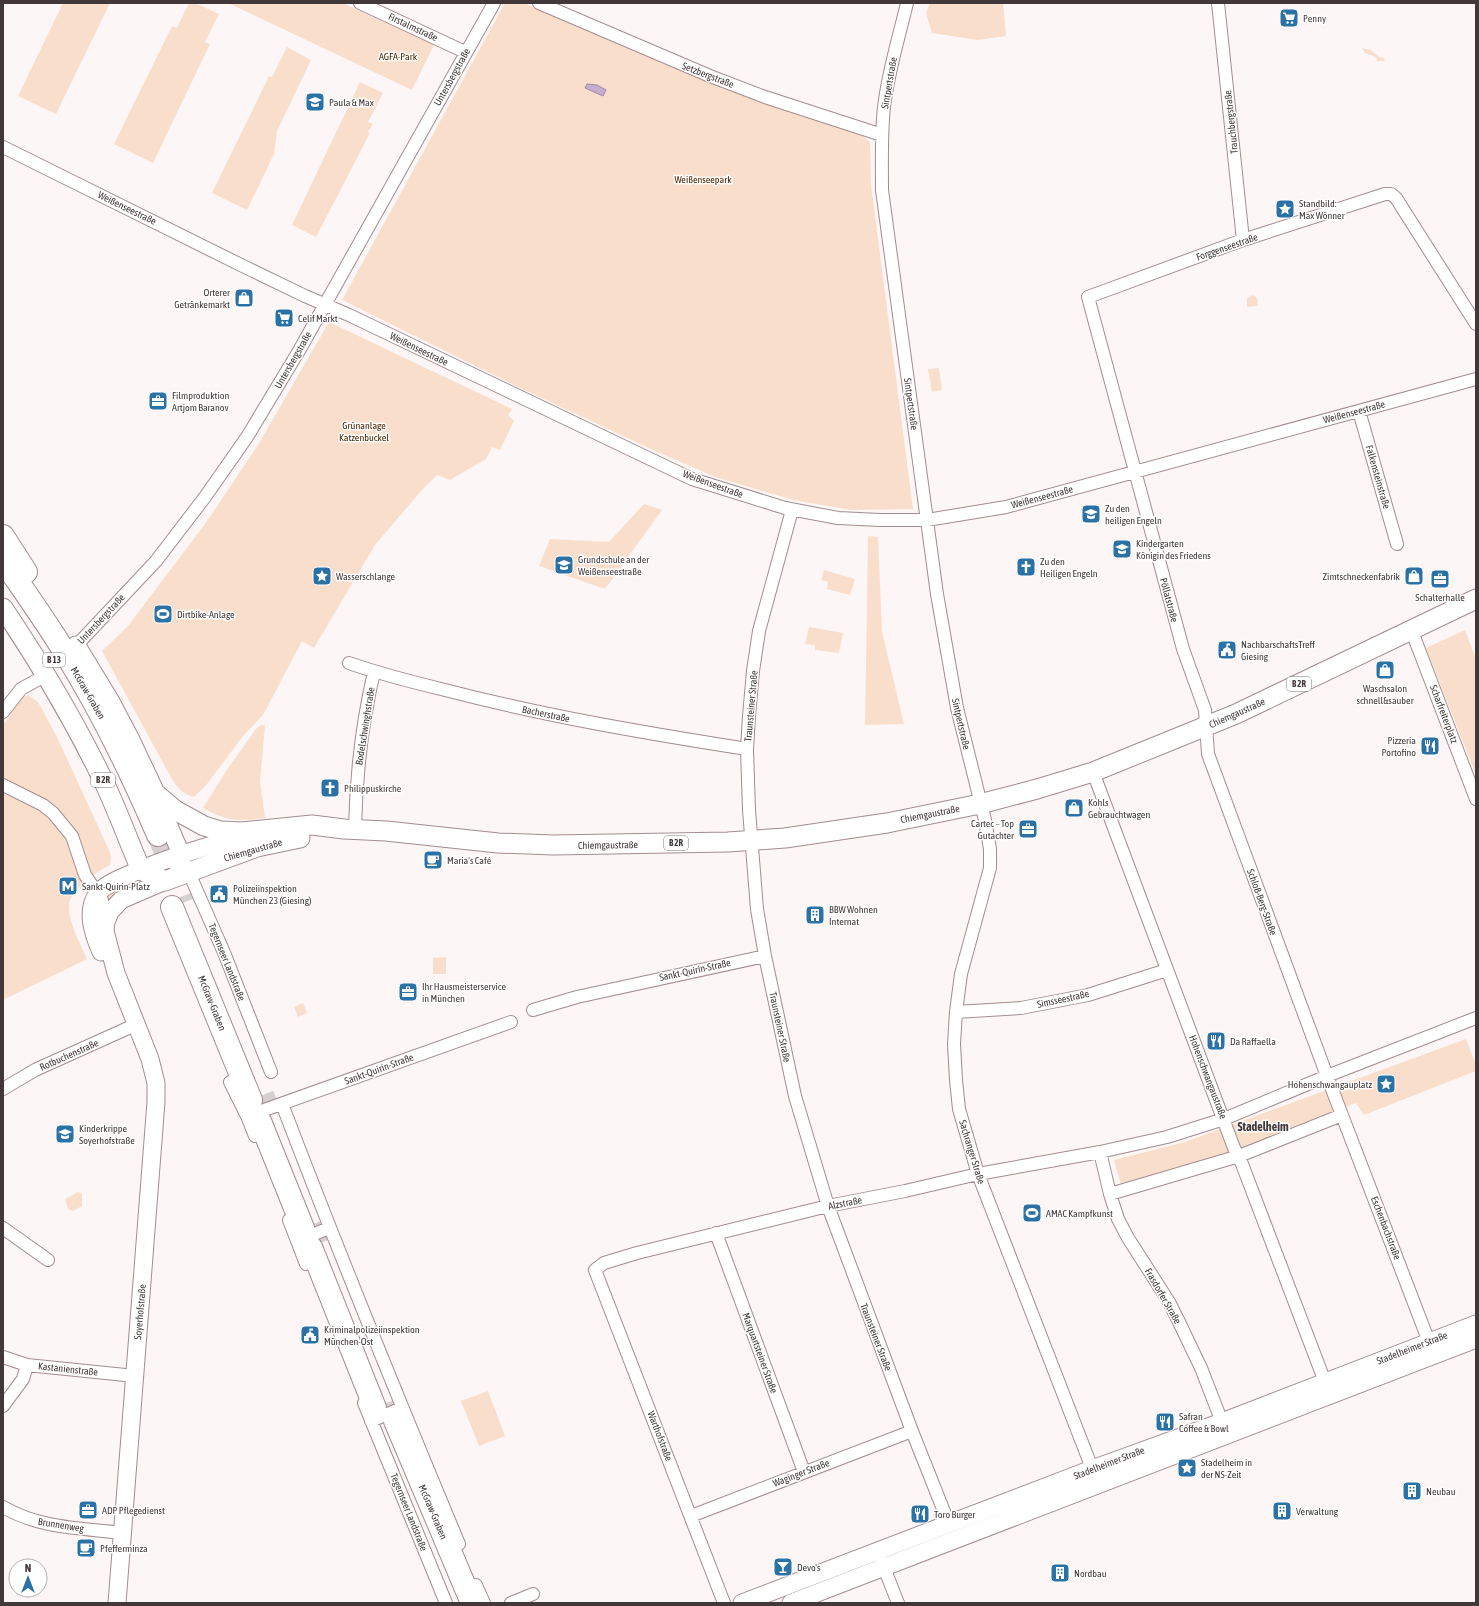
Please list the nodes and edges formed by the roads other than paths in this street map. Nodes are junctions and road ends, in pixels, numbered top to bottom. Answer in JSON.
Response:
{"nodes":[{"id":1,"x":360,"y":3,"type":"edge"},
{"id":2,"x":494,"y":3,"type":"edge"},
{"id":3,"x":538,"y":3,"type":"edge"},
{"id":4,"x":908,"y":3,"type":"edge"},
{"id":5,"x":1218,"y":3,"type":"edge"},
{"id":6,"x":465,"y":52,"type":"junction"},
{"id":7,"x":882,"y":136,"type":"junction"},
{"id":8,"x":3,"y":147,"type":"edge"},
{"id":9,"x":1243,"y":240,"type":"junction"},
{"id":10,"x":325,"y":304,"type":"junction"},
{"id":11,"x":1476,"y":324,"type":"edge"},
{"id":12,"x":1476,"y":379,"type":"edge"},
{"id":13,"x":1359,"y":411,"type":"junction"},
{"id":14,"x":1135,"y":472,"type":"junction"},
{"id":15,"x":792,"y":510,"type":"junction"},
{"id":16,"x":927,"y":520,"type":"junction"},
{"id":17,"x":3,"y":536,"type":"edge"},
{"id":18,"x":1397,"y":544,"type":"dead end"},
{"id":19,"x":3,"y":560,"type":"edge"},
{"id":20,"x":3,"y":584,"type":"edge"},
{"id":21,"x":1476,"y":599,"type":"edge"},
{"id":22,"x":3,"y":608,"type":"edge"},
{"id":23,"x":1411,"y":629,"type":"junction"},
{"id":24,"x":76,"y":646,"type":"junction"},
{"id":25,"x":348,"y":663,"type":"dead end"},
{"id":26,"x":374,"y":672,"type":"junction"},
{"id":27,"x":46,"y":675,"type":"junction"},
{"id":28,"x":3,"y":712,"type":"edge"},
{"id":29,"x":1207,"y":726,"type":"junction"},
{"id":30,"x":747,"y":749,"type":"junction"},
{"id":31,"x":1093,"y":772,"type":"junction"},
{"id":32,"x":3,"y":785,"type":"edge"},
{"id":33,"x":155,"y":793,"type":"junction"},
{"id":34,"x":1476,"y":799,"type":"edge"},
{"id":35,"x":980,"y":804,"type":"junction"},
{"id":36,"x":350,"y":829,"type":"junction"},
{"id":37,"x":262,"y":831,"type":"junction"},
{"id":38,"x":751,"y":841,"type":"junction"},
{"id":39,"x":181,"y":854,"type":"junction"},
{"id":40,"x":141,"y":870,"type":"junction"},
{"id":41,"x":175,"y":877,"type":"junction"},
{"id":42,"x":98,"y":894,"type":"junction"},
{"id":43,"x":179,"y":904,"type":"tunnel mouth"},
{"id":44,"x":105,"y":931,"type":"junction"},
{"id":45,"x":764,"y":956,"type":"junction"},
{"id":46,"x":1167,"y":970,"type":"junction"},
{"id":47,"x":116,"y":973,"type":"junction"},
{"id":48,"x":534,"y":1010,"type":"dead end"},
{"id":49,"x":956,"y":1012,"type":"junction"},
{"id":50,"x":1476,"y":1018,"type":"edge"},
{"id":51,"x":511,"y":1022,"type":"dead end"},
{"id":52,"x":137,"y":1024,"type":"junction"},
{"id":53,"x":271,"y":1072,"type":"dead end"},
{"id":54,"x":1327,"y":1076,"type":"junction"},
{"id":55,"x":230,"y":1082,"type":"dead end"},
{"id":56,"x":3,"y":1089,"type":"edge"},
{"id":57,"x":263,"y":1108,"type":"junction"},
{"id":58,"x":1342,"y":1115,"type":"junction"},
{"id":59,"x":1224,"y":1119,"type":"junction"},
{"id":60,"x":1100,"y":1152,"type":"junction"},
{"id":61,"x":1239,"y":1156,"type":"junction"},
{"id":62,"x":978,"y":1174,"type":"junction"},
{"id":63,"x":1110,"y":1194,"type":"junction"},
{"id":64,"x":828,"y":1206,"type":"junction"},
{"id":65,"x":3,"y":1228,"type":"edge"},
{"id":66,"x":716,"y":1233,"type":"junction"},
{"id":67,"x":48,"y":1260,"type":"dead end"},
{"id":68,"x":595,"y":1270,"type":"joint"},
{"id":69,"x":1476,"y":1324,"type":"edge"},
{"id":70,"x":1476,"y":1339,"type":"edge"},
{"id":71,"x":1429,"y":1342,"type":"junction"},
{"id":72,"x":3,"y":1357,"type":"edge"},
{"id":73,"x":27,"y":1365,"type":"junction"},
{"id":74,"x":134,"y":1376,"type":"junction"},
{"id":75,"x":1325,"y":1382,"type":"junction"},
{"id":76,"x":3,"y":1406,"type":"edge"},
{"id":77,"x":386,"y":1414,"type":"junction"},
{"id":78,"x":1222,"y":1422,"type":"junction"},
{"id":79,"x":912,"y":1431,"type":"junction"},
{"id":80,"x":1092,"y":1469,"type":"junction"},
{"id":81,"x":804,"y":1472,"type":"junction"},
{"id":82,"x":1098,"y":1485,"type":"junction"},
{"id":83,"x":3,"y":1507,"type":"edge"},
{"id":84,"x":691,"y":1516,"type":"junction"},
{"id":85,"x":949,"y":1524,"type":"junction"},
{"id":86,"x":122,"y":1533,"type":"junction"},
{"id":87,"x":878,"y":1551,"type":"junction"},
{"id":88,"x":884,"y":1567,"type":"junction"},
{"id":89,"x":533,"y":1594,"type":"dead end"},
{"id":90,"x":117,"y":1603,"type":"edge"},
{"id":91,"x":446,"y":1603,"type":"edge"},
{"id":92,"x":457,"y":1603,"type":"edge"},
{"id":93,"x":472,"y":1603,"type":"edge"},
{"id":94,"x":484,"y":1603,"type":"edge"},
{"id":95,"x":511,"y":1603,"type":"edge"},
{"id":96,"x":724,"y":1603,"type":"edge"},
{"id":97,"x":742,"y":1603,"type":"edge"},
{"id":98,"x":791,"y":1603,"type":"edge"},
{"id":99,"x":898,"y":1603,"type":"edge"}],
"edges":[{"from":1,"to":6,"type":"street","name":"Firstalmstraße"},
{"from":2,"to":6,"type":"street","name":"Untersbergstraße"},
{"from":3,"to":7,"type":"street","name":"Setzbergstraße"},
{"from":4,"to":7,"type":"street","name":"Sintpertstraße"},
{"from":5,"to":9,"type":"street","name":"Trauchbergstraße"},
{"from":6,"to":10,"type":"street","name":"Untersbergstraße"},
{"from":7,"to":16,"type":"street","name":"Sintpertstraße"},
{"from":8,"to":10,"type":"street","name":"Weißenseestraße"},
{"from":9,"to":11,"type":"street","name":"Forggenseestraße"},
{"from":9,"to":14,"type":"street","name":"Forggenseestraße"},
{"from":10,"to":15,"type":"street","name":"Weißenseestraße"},
{"from":10,"to":24,"type":"street","name":"Untersbergstraße"},
{"from":12,"to":13,"type":"street","name":"Weißenseestraße"},
{"from":13,"to":14,"type":"street","name":"Weißenseestraße"},
{"from":13,"to":18,"type":"street","name":"Falkensteinstraße"},
{"from":14,"to":16,"type":"street","name":"Weißenseestraße"},
{"from":14,"to":29,"type":"street","name":"Pöllatstraße"},
{"from":15,"to":16,"type":"street","name":"Weißenseestraße"},
{"from":15,"to":30,"type":"street","name":"Traunsteiner Straße"},
{"from":16,"to":35,"type":"street","name":"Sintpertstraße"},
{"from":17,"to":24,"type":"highway","number":"B 2R"},
{"from":19,"to":20,"type":"highway","name":"McGraw-Graben","number":"B 13"},
{"from":21,"to":23,"type":"main road","name":"Chiemgaustraße","number":"B 2R"},
{"from":22,"to":27,"type":"main road","number":"B 2R"},
{"from":23,"to":29,"type":"main road","name":"Chiemgaustraße","number":"B 2R"},
{"from":23,"to":34,"type":"street","name":"Scharfreiterplatz"},
{"from":24,"to":33,"type":"main road","number":"B 2R"},
{"from":25,"to":26,"type":"street","name":"Bacherstraße"},
{"from":26,"to":30,"type":"street","name":"Bacherstraße"},
{"from":26,"to":36,"type":"street","name":"Bodelschwinghstraße"},
{"from":27,"to":28,"type":"street"},
{"from":27,"to":40,"type":"main road","number":"B 2R"},
{"from":29,"to":31,"type":"main road","name":"Chiemgaustraße","number":"B 2R"},
{"from":29,"to":54,"type":"street","name":"Schloß-Berg-Straße"},
{"from":30,"to":38,"type":"street","name":"Traunsteiner Straße"},
{"from":31,"to":35,"type":"main road","name":"Chiemgaustraße","number":"B 2R"},
{"from":31,"to":46,"type":"street","name":"Hohenschwangaustraße"},
{"from":32,"to":42,"type":"street"},
{"from":33,"to":37,"type":"main road","number":"B 2R"},
{"from":33,"to":39,"type":"main road"},
{"from":35,"to":38,"type":"main road","name":"Chiemgaustraße","number":"B 2R"},
{"from":35,"to":49,"type":"street","name":"Sachranger Straße"},
{"from":36,"to":37,"type":"main road","name":"Chiemgaustraße","number":"B 2R"},
{"from":36,"to":38,"type":"main road","name":"Chiemgaustraße","number":"B 2R"},
{"from":36,"to":41,"type":"main road","name":"Chiemgaustraße","number":"B 2R"},
{"from":37,"to":39,"type":"main road","name":"Chiemgaustraße"},
{"from":38,"to":45,"type":"street","name":"Traunsteiner Straße"},
{"from":39,"to":40,"type":"main road"},
{"from":39,"to":41,"type":"main road"},
{"from":40,"to":41,"type":"main road"},
{"from":40,"to":42,"type":"main road"},
{"from":41,"to":44,"type":"main road"},
{"from":41,"to":53,"type":"street","name":"Tegernseer Landstraße"},
{"from":42,"to":44,"type":"street"},
{"from":42,"to":47,"type":"main road"},
{"from":43,"to":57,"type":"highway","name":"McGraw-Graben"},
{"from":44,"to":47,"type":"main road"},
{"from":45,"to":48,"type":"street","name":"Sankt-Quirin-Straße"},
{"from":45,"to":64,"type":"street","name":"Traunsteiner Straße"},
{"from":46,"to":49,"type":"street","name":"Simsseestraße"},
{"from":46,"to":59,"type":"street","name":"Hohenschwangaustraße"},
{"from":47,"to":52,"type":"main road"},
{"from":49,"to":62,"type":"street","name":"Sachranger Straße"},
{"from":50,"to":54,"type":"street"},
{"from":51,"to":57,"type":"street","name":"Sankt-Quirin-Straße"},
{"from":52,"to":56,"type":"street","name":"Rotbuchenstraße"},
{"from":52,"to":74,"type":"main road","name":"Soyerhofstraße"},
{"from":54,"to":58,"type":"street"},
{"from":54,"to":59,"type":"street"},
{"from":55,"to":57,"type":"street"},
{"from":57,"to":77,"type":"highway","name":"McGraw-Graben"},
{"from":58,"to":61,"type":"street"},
{"from":58,"to":71,"type":"street","name":"Eschenbachstraße"},
{"from":59,"to":60,"type":"street"},
{"from":59,"to":61,"type":"street","name":"Hohenschwangaustraße"},
{"from":60,"to":62,"type":"street","name":"Alzstraße"},
{"from":60,"to":63,"type":"street"},
{"from":61,"to":63,"type":"street"},
{"from":61,"to":75,"type":"street","name":"Hohenschwangaustraße"},
{"from":62,"to":64,"type":"street","name":"Alzstraße"},
{"from":62,"to":80,"type":"street","name":"Sachranger Straße"},
{"from":63,"to":78,"type":"street","name":"Frasdorfer Straße"},
{"from":64,"to":66,"type":"street","name":"Alzstraße"},
{"from":64,"to":79,"type":"street","name":"Traunsteiner Straße"},
{"from":65,"to":67,"type":"street"},
{"from":66,"to":68,"type":"street","name":"Alzstraße"},
{"from":66,"to":81,"type":"street","name":"Marquartsteiner Straße"},
{"from":68,"to":84,"type":"street","name":"Warthofstraße"},
{"from":69,"to":71,"type":"main road","name":"Stadelheimer Straße"},
{"from":70,"to":82,"type":"main road","name":"Stadelheimer Straße"},
{"from":71,"to":75,"type":"main road","name":"Stadelheimer Straße"},
{"from":72,"to":73,"type":"street","name":"Kastanienstraße"},
{"from":73,"to":74,"type":"street","name":"Kastanienstraße"},
{"from":73,"to":76,"type":"street"},
{"from":74,"to":86,"type":"main road","name":"Soyerhofstraße"},
{"from":75,"to":78,"type":"main road","name":"Stadelheimer Straße"},
{"from":77,"to":91,"type":"street","name":"Tegernseer Landstraße"},
{"from":77,"to":92,"type":"highway","name":"McGraw-Graben"},
{"from":77,"to":93,"type":"highway","name":"McGraw-Graben"},
{"from":77,"to":94,"type":"street"},
{"from":78,"to":80,"type":"main road","name":"Stadelheimer Straße"},
{"from":79,"to":81,"type":"street","name":"Waginger Straße"},
{"from":79,"to":85,"type":"street","name":"Traunsteiner Straße"},
{"from":80,"to":82,"type":"street","name":"Sachranger Straße"},
{"from":80,"to":85,"type":"main road","name":"Stadelheimer Straße"},
{"from":81,"to":84,"type":"street","name":"Waginger Straße"},
{"from":82,"to":88,"type":"main road","name":"Stadelheimer Straße"},
{"from":83,"to":86,"type":"street","name":"Brunnenweg"},
{"from":84,"to":96,"type":"street","name":"Warthofstraße"},
{"from":85,"to":87,"type":"main road","name":"Stadelheimer Straße"},
{"from":86,"to":90,"type":"main road","name":"Soyerhofstraße"},
{"from":87,"to":88,"type":"street"},
{"from":87,"to":97,"type":"main road","name":"Stadelheimer Straße"},
{"from":88,"to":98,"type":"main road","name":"Stadelheimer Straße"},
{"from":88,"to":99,"type":"street"},
{"from":89,"to":95,"type":"street"}]}
